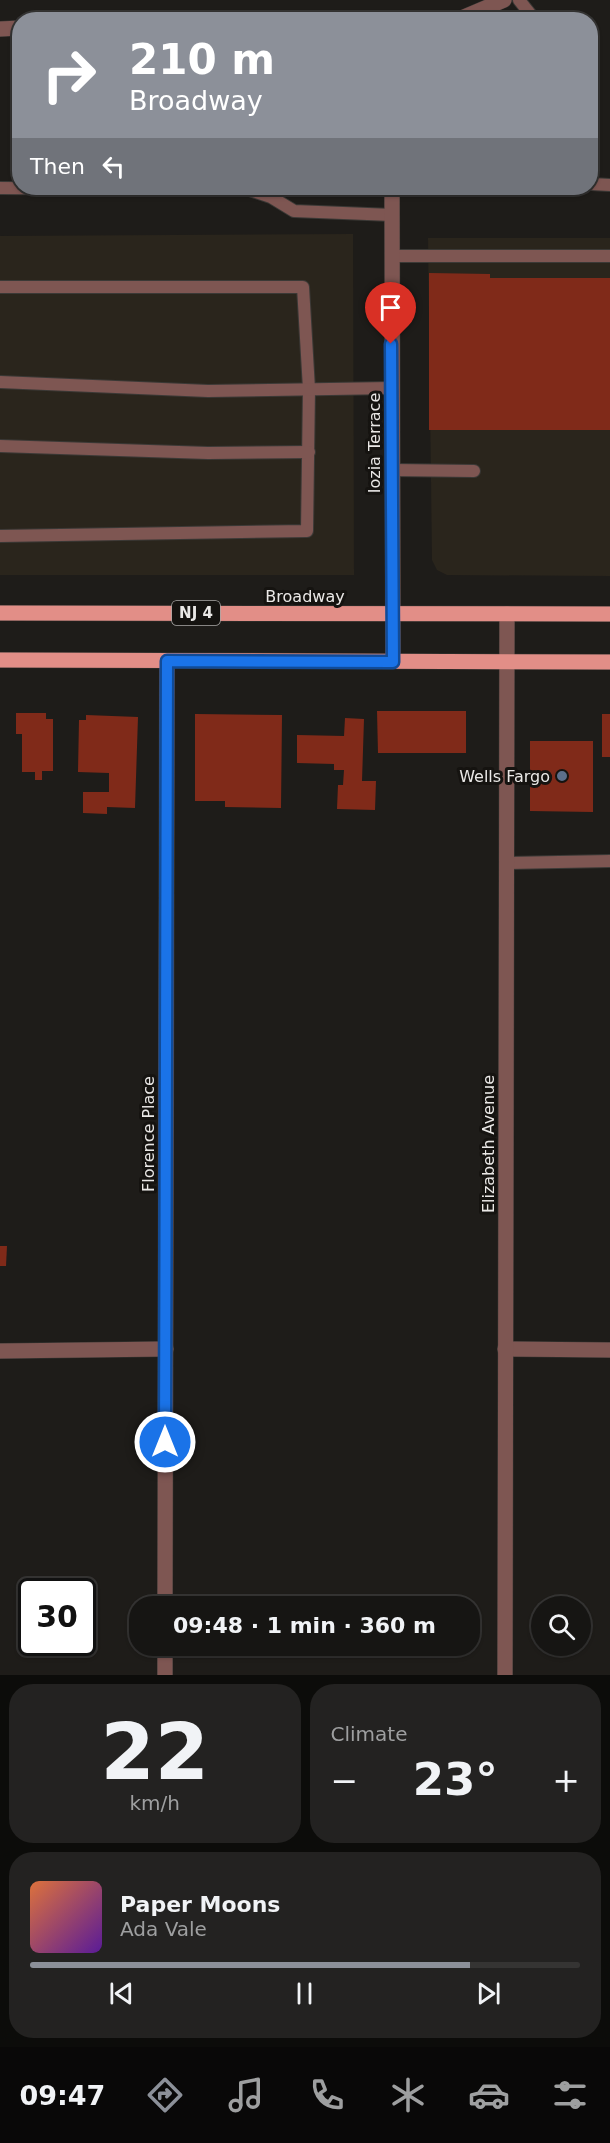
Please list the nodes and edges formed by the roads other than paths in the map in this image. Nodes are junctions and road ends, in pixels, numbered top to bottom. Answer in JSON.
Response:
{"nodes":[{"id":1,"x":504,"y":0,"type":"edge"},
{"id":2,"x":519,"y":0,"type":"edge"},
{"id":3,"x":476,"y":12,"type":"edge"},
{"id":4,"x":529,"y":12,"type":"edge"},
{"id":5,"x":264,"y":195,"type":"edge"},
{"id":6,"x":392,"y":195,"type":"edge"},
{"id":7,"x":392,"y":215,"type":"junction"},
{"id":8,"x":392,"y":256,"type":"junction"},
{"id":9,"x":610,"y":256,"type":"edge"},
{"id":10,"x":0,"y":287,"type":"edge"},
{"id":11,"x":0,"y":382,"type":"edge"},
{"id":12,"x":391,"y":388,"type":"junction"},
{"id":13,"x":309,"y":389,"type":"junction"},
{"id":14,"x":0,"y":446,"type":"edge"},
{"id":15,"x":309,"y":453,"type":"junction"},
{"id":16,"x":392,"y":470,"type":"junction"},
{"id":17,"x":474,"y":471,"type":"dead end"},
{"id":18,"x":0,"y":536,"type":"edge"},
{"id":19,"x":0,"y":613,"type":"edge"},
{"id":20,"x":392,"y":614,"type":"junction"},
{"id":21,"x":507,"y":614,"type":"junction"},
{"id":22,"x":610,"y":614,"type":"edge"},
{"id":23,"x":0,"y":660,"type":"edge"},
{"id":24,"x":167,"y":661,"type":"junction"},
{"id":25,"x":393,"y":662,"type":"junction"},
{"id":26,"x":507,"y":662,"type":"junction"},
{"id":27,"x":610,"y":662,"type":"edge"},
{"id":28,"x":610,"y":861,"type":"edge"},
{"id":29,"x":507,"y":863,"type":"junction"},
{"id":30,"x":166,"y":1349,"type":"junction"},
{"id":31,"x":505,"y":1349,"type":"junction"},
{"id":32,"x":610,"y":1350,"type":"edge"},
{"id":33,"x":0,"y":1351,"type":"edge"},
{"id":34,"x":165,"y":1596,"type":"edge"},
{"id":35,"x":165,"y":1656,"type":"edge"},
{"id":36,"x":165,"y":1675,"type":"edge"},
{"id":37,"x":505,"y":1675,"type":"edge"}],
"edges":[{"from":1,"to":3,"type":"street"},
{"from":2,"to":4,"type":"lane"},
{"from":5,"to":7,"type":"lane"},
{"from":6,"to":7,"type":"street","name":"Iozia Terrace"},
{"from":7,"to":8,"type":"street","name":"Iozia Terrace"},
{"from":8,"to":9,"type":"lane"},
{"from":8,"to":12,"type":"street","name":"Iozia Terrace"},
{"from":10,"to":13,"type":"lane"},
{"from":11,"to":13,"type":"lane"},
{"from":12,"to":13,"type":"lane"},
{"from":12,"to":16,"type":"street","name":"Iozia Terrace"},
{"from":13,"to":15,"type":"lane"},
{"from":14,"to":15,"type":"lane"},
{"from":15,"to":18,"type":"lane"},
{"from":16,"to":17,"type":"lane"},
{"from":16,"to":20,"type":"street","name":"Iozia Terrace"},
{"from":19,"to":20,"type":"main road","name":"Broadway","number":"NJ 4"},
{"from":20,"to":21,"type":"main road","name":"Broadway","number":"NJ 4"},
{"from":20,"to":25,"type":"street","name":"Iozia Terrace"},
{"from":21,"to":22,"type":"main road","name":"Broadway","number":"NJ 4"},
{"from":21,"to":26,"type":"street","name":"Elizabeth Avenue"},
{"from":23,"to":24,"type":"main road"},
{"from":24,"to":25,"type":"main road"},
{"from":24,"to":30,"type":"street","name":"Florence Place"},
{"from":25,"to":26,"type":"main road"},
{"from":26,"to":27,"type":"main road"},
{"from":26,"to":29,"type":"street","name":"Elizabeth Avenue"},
{"from":28,"to":29,"type":"lane"},
{"from":29,"to":31,"type":"street","name":"Elizabeth Avenue"},
{"from":30,"to":33,"type":"street"},
{"from":30,"to":34,"type":"street","name":"Florence Place"},
{"from":31,"to":32,"type":"street"},
{"from":31,"to":37,"type":"street","name":"Elizabeth Avenue"},
{"from":35,"to":36,"type":"street"}]}
